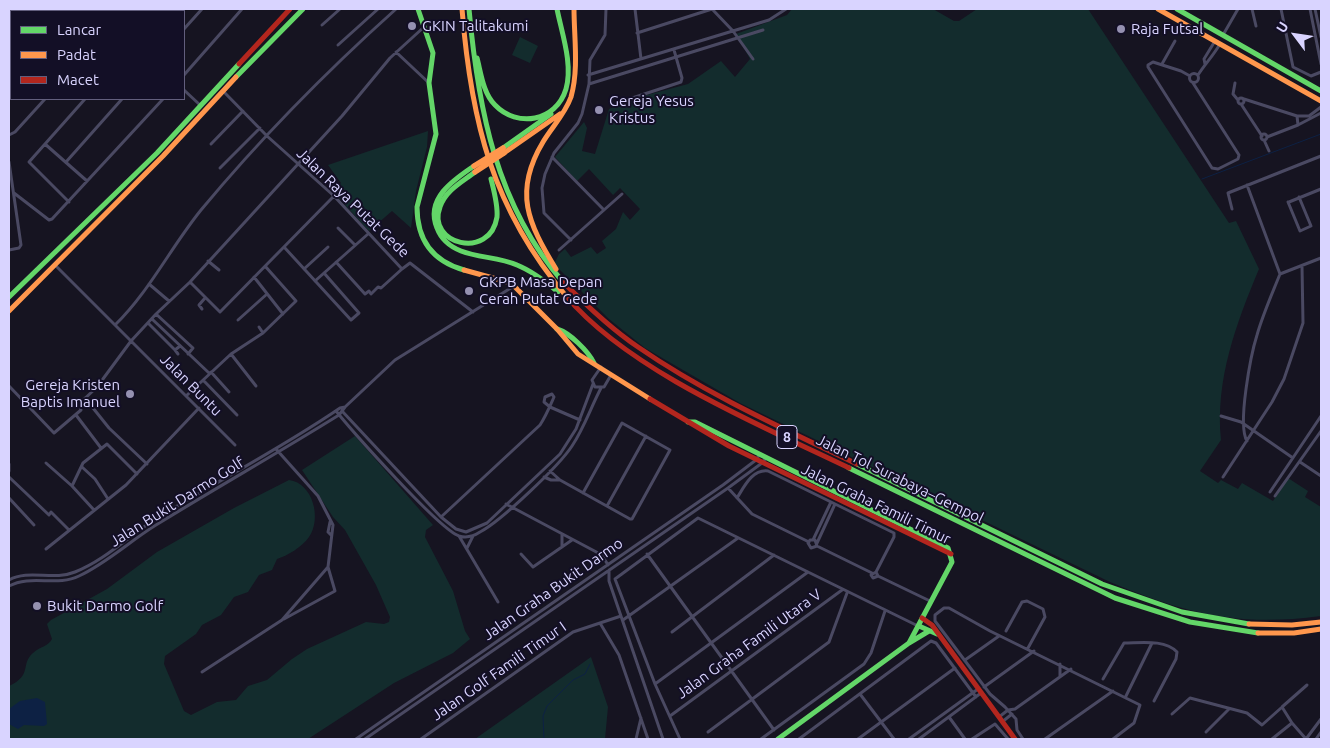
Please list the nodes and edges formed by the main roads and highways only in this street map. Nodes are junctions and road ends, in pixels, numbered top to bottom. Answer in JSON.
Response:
{"nodes":[{"id":1,"x":290,"y":9,"type":"edge"},
{"id":2,"x":303,"y":9,"type":"edge"},
{"id":3,"x":418,"y":9,"type":"edge"},
{"id":4,"x":462,"y":9,"type":"edge"},
{"id":5,"x":470,"y":9,"type":"edge"},
{"id":6,"x":557,"y":9,"type":"edge"},
{"id":7,"x":574,"y":9,"type":"edge"},
{"id":8,"x":1158,"y":9,"type":"edge"},
{"id":9,"x":1177,"y":9,"type":"edge"},
{"id":10,"x":271,"y":28,"type":"junction"},
{"id":11,"x":277,"y":34,"type":"junction"},
{"id":12,"x":472,"y":41,"type":"junction"},
{"id":13,"x":1242,"y":46,"type":"junction"},
{"id":14,"x":1253,"y":52,"type":"junction"},
{"id":15,"x":1238,"y":54,"type":"junction"},
{"id":16,"x":1248,"y":60,"type":"junction"},
{"id":17,"x":1321,"y":91,"type":"edge"},
{"id":18,"x":1321,"y":101,"type":"edge"},
{"id":19,"x":564,"y":111,"type":"junction"},
{"id":20,"x":552,"y":113,"type":"junction"},
{"id":21,"x":504,"y":150,"type":"junction"},
{"id":22,"x":486,"y":160,"type":"junction"},
{"id":23,"x":474,"y":169,"type":"junction"},
{"id":24,"x":112,"y":196,"type":"junction"},
{"id":25,"x":118,"y":202,"type":"junction"},
{"id":26,"x":566,"y":283,"type":"junction"},
{"id":27,"x":9,"y":297,"type":"edge"},
{"id":28,"x":575,"y":307,"type":"junction"},
{"id":29,"x":9,"y":311,"type":"edge"},
{"id":30,"x":688,"y":422,"type":"junction"},
{"id":31,"x":882,"y":518,"type":"junction"},
{"id":32,"x":922,"y":618,"type":"junction"},
{"id":33,"x":1321,"y":622,"type":"edge"},
{"id":34,"x":918,"y":626,"type":"junction"},
{"id":35,"x":1321,"y":630,"type":"edge"},
{"id":36,"x":929,"y":631,"type":"junction"},
{"id":37,"x":937,"y":634,"type":"junction"},
{"id":38,"x":909,"y":643,"type":"junction"},
{"id":39,"x":778,"y":739,"type":"edge"},
{"id":40,"x":1015,"y":739,"type":"edge"}],
"edges":[{"from":1,"to":10,"type":"main road"},
{"from":2,"to":11,"type":"main road"},
{"from":3,"to":30,"type":"main road"},
{"from":4,"to":22,"type":"main road","name":"Jalan Tol Surabaya–Gempol","number":"8"},
{"from":5,"to":12,"type":"main road","name":"Jalan Tol Surabaya–Gempol","number":"8"},
{"from":6,"to":20,"type":"main road"},
{"from":7,"to":19,"type":"main road"},
{"from":8,"to":15,"type":"main road"},
{"from":9,"to":13,"type":"main road"},
{"from":10,"to":11,"type":"main road"},
{"from":10,"to":24,"type":"main road"},
{"from":11,"to":25,"type":"main road"},
{"from":12,"to":20,"type":"main road"},
{"from":12,"to":26,"type":"main road","name":"Jalan Tol Surabaya–Gempol","number":"8"},
{"from":13,"to":14,"type":"main road"},
{"from":13,"to":15,"type":"main road"},
{"from":14,"to":16,"type":"main road"},
{"from":14,"to":17,"type":"main road"},
{"from":15,"to":16,"type":"main road"},
{"from":16,"to":18,"type":"main road"},
{"from":19,"to":21,"type":"main road"},
{"from":19,"to":26,"type":"main road"},
{"from":20,"to":21,"type":"main road"},
{"from":21,"to":23,"type":"main road","bridge":true},
{"from":22,"to":23,"type":"main road"},
{"from":22,"to":28,"type":"main road","name":"Jalan Tol Surabaya–Gempol","number":"8"},
{"from":23,"to":28,"type":"main road"},
{"from":24,"to":25,"type":"main road"},
{"from":24,"to":27,"type":"main road"},
{"from":25,"to":29,"type":"main road"},
{"from":26,"to":33,"type":"main road","name":"Jalan Tol Surabaya–Gempol","number":"8"},
{"from":28,"to":35,"type":"main road","name":"Jalan Tol Surabaya–Gempol","number":"8"},
{"from":30,"to":31,"type":"main road","name":"Jalan Graha Famili Timur"},
{"from":30,"to":31,"type":"main road","name":"Jalan Graha Famili Timur"},
{"from":31,"to":32,"type":"main road","name":"Jalan Graha Famili Timur"},
{"from":32,"to":34,"type":"main road"},
{"from":32,"to":37,"type":"main road"},
{"from":34,"to":36,"type":"main road"},
{"from":34,"to":38,"type":"main road"},
{"from":36,"to":37,"type":"main road"},
{"from":36,"to":38,"type":"main road"},
{"from":37,"to":40,"type":"main road"},
{"from":38,"to":39,"type":"main road"}]}
